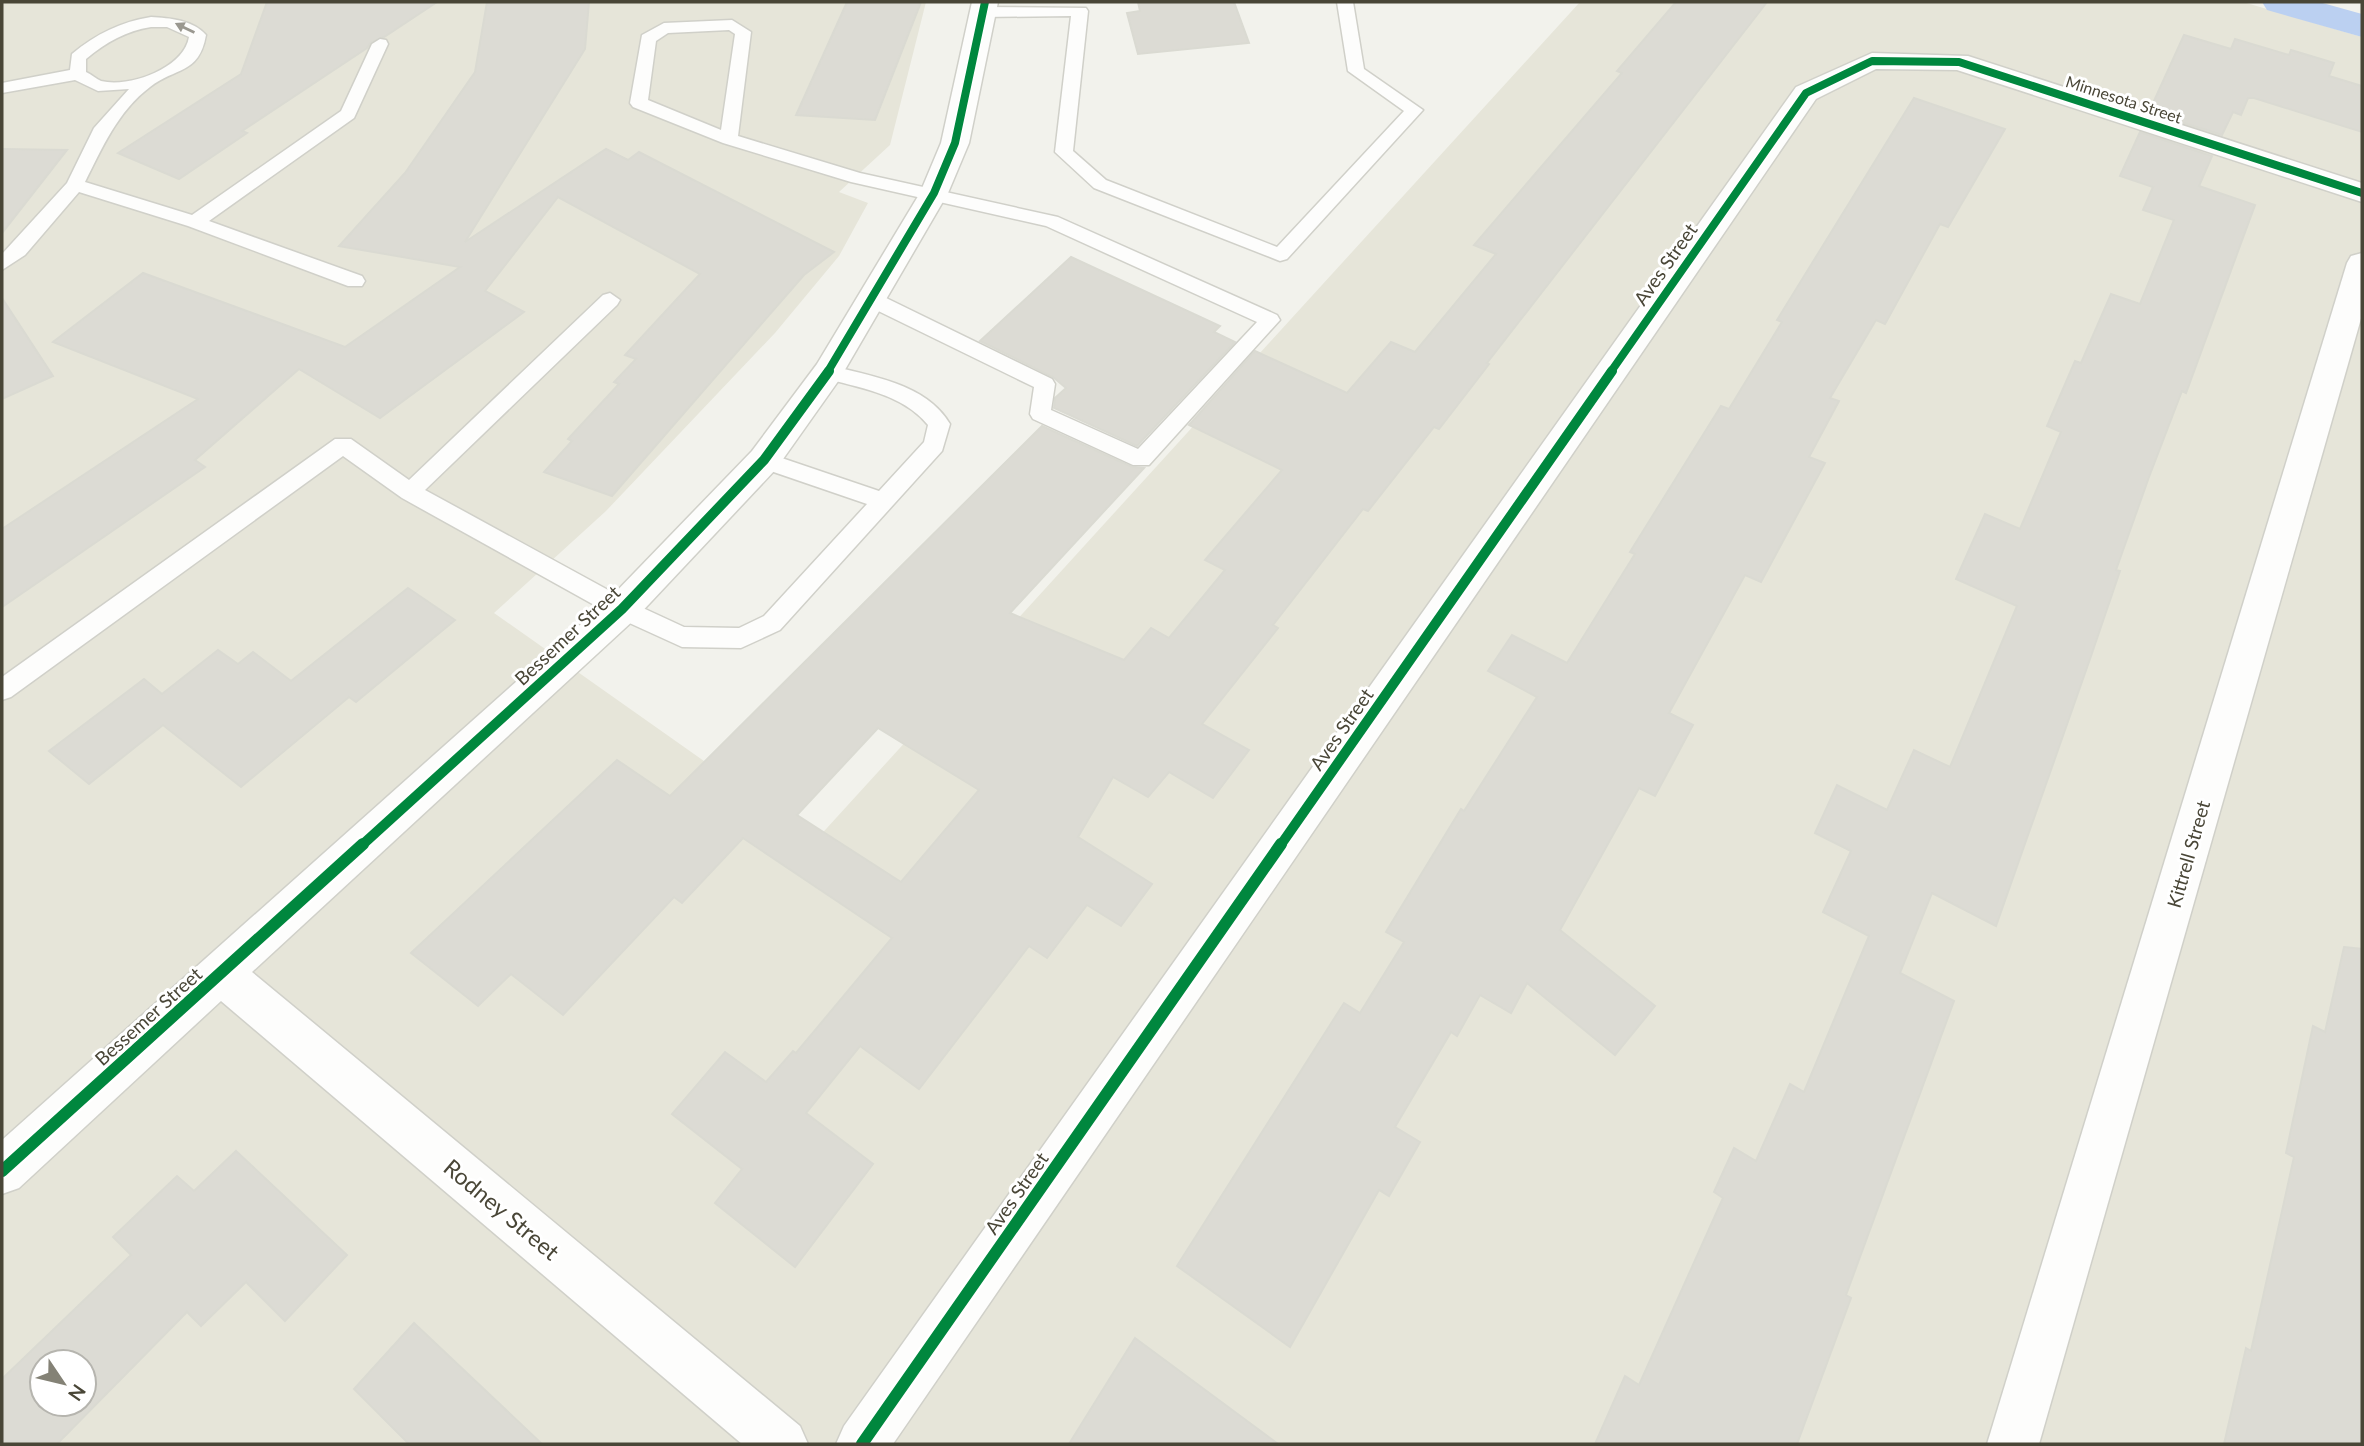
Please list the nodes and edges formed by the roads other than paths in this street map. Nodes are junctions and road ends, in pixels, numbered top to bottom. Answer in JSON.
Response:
{"nodes":[{"id":1,"x":163,"y":2,"type":"edge"},
{"id":2,"x":1345,"y":2,"type":"edge"},
{"id":3,"x":1079,"y":6,"type":"edge"},
{"id":4,"x":984,"y":7,"type":"edge"},
{"id":5,"x":155,"y":21,"type":"junction"},
{"id":6,"x":380,"y":44,"type":"dead end"},
{"id":7,"x":1872,"y":61,"type":"joint"},
{"id":8,"x":78,"y":74,"type":"junction"},
{"id":9,"x":144,"y":83,"type":"junction"},
{"id":10,"x":98,"y":86,"type":"junction"},
{"id":11,"x":2,"y":88,"type":"edge"},
{"id":12,"x":103,"y":128,"type":"junction"},
{"id":13,"x":729,"y":139,"type":"junction"},
{"id":14,"x":75,"y":185,"type":"junction"},
{"id":15,"x":934,"y":193,"type":"junction"},
{"id":16,"x":2362,"y":193,"type":"edge"},
{"id":17,"x":195,"y":222,"type":"junction"},
{"id":18,"x":2362,"y":263,"type":"edge"},
{"id":19,"x":2,"y":264,"type":"edge"},
{"id":20,"x":355,"y":281,"type":"dead end"},
{"id":21,"x":610,"y":300,"type":"dead end"},
{"id":22,"x":873,"y":300,"type":"junction"},
{"id":23,"x":828,"y":372,"type":"junction"},
{"id":24,"x":764,"y":460,"type":"junction"},
{"id":25,"x":410,"y":492,"type":"junction"},
{"id":26,"x":884,"y":501,"type":"junction"},
{"id":27,"x":622,"y":609,"type":"junction"},
{"id":28,"x":2,"y":690,"type":"edge"},
{"id":29,"x":222,"y":974,"type":"junction"},
{"id":30,"x":2,"y":1171,"type":"edge"},
{"id":31,"x":782,"y":1444,"type":"edge"},
{"id":32,"x":862,"y":1444,"type":"edge"},
{"id":33,"x":2013,"y":1444,"type":"edge"}],
"edges":[{"from":1,"to":5,"type":"lane"},
{"from":2,"to":3,"type":"lane"},
{"from":3,"to":4,"type":"lane"},
{"from":4,"to":15,"type":"street","name":"Bessemer Street"},
{"from":5,"to":8,"type":"lane"},
{"from":9,"to":5,"type":"lane","one_way":true},
{"from":6,"to":17,"type":"lane"},
{"from":7,"to":16,"type":"street","name":"Minnesota Street"},
{"from":7,"to":32,"type":"street","name":"Aves Street"},
{"from":8,"to":10,"type":"lane"},
{"from":8,"to":11,"type":"lane"},
{"from":9,"to":10,"type":"lane"},
{"from":9,"to":12,"type":"lane"},
{"from":10,"to":12,"type":"lane"},
{"from":12,"to":14,"type":"lane"},
{"from":13,"to":13,"type":"lane"},
{"from":13,"to":15,"type":"lane"},
{"from":14,"to":17,"type":"lane"},
{"from":14,"to":19,"type":"lane"},
{"from":15,"to":22,"type":"street","name":"Bessemer Street"},
{"from":15,"to":22,"type":"lane"},
{"from":17,"to":20,"type":"lane"},
{"from":18,"to":33,"type":"street","name":"Kittrell Street"},
{"from":21,"to":25,"type":"lane"},
{"from":22,"to":23,"type":"street","name":"Bessemer Street"},
{"from":23,"to":24,"type":"street","name":"Bessemer Street"},
{"from":23,"to":26,"type":"lane"},
{"from":24,"to":26,"type":"lane"},
{"from":24,"to":27,"type":"street","name":"Bessemer Street"},
{"from":25,"to":27,"type":"lane"},
{"from":25,"to":28,"type":"lane"},
{"from":26,"to":27,"type":"lane"},
{"from":27,"to":29,"type":"street","name":"Bessemer Street"},
{"from":29,"to":30,"type":"street","name":"Bessemer Street"},
{"from":29,"to":31,"type":"street","name":"Rodney Street"}]}
